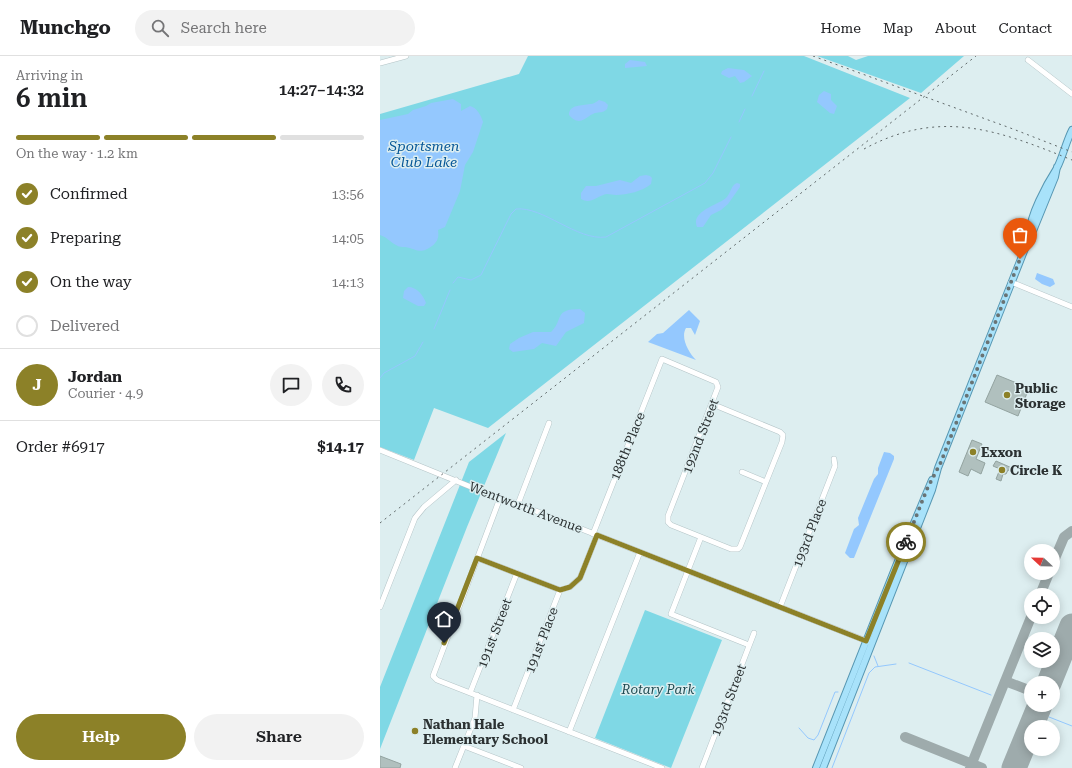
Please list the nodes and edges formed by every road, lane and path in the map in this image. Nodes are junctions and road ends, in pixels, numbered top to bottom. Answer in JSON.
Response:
{"nodes":[{"id":1,"x":406,"y":56,"type":"edge"},
{"id":2,"x":1028,"y":60,"type":"dead end"},
{"id":3,"x":380,"y":63,"type":"edge"},
{"id":4,"x":1072,"y":94,"type":"edge"},
{"id":5,"x":1072,"y":130,"type":"edge"},
{"id":6,"x":1011,"y":282,"type":"junction"},
{"id":7,"x":1072,"y":307,"type":"edge"},
{"id":8,"x":662,"y":359,"type":"joint"},
{"id":9,"x":712,"y":404,"type":"junction"},
{"id":10,"x":549,"y":423,"type":"dead end"},
{"id":11,"x":380,"y":450,"type":"edge"},
{"id":12,"x":834,"y":459,"type":"dead end"},
{"id":13,"x":938,"y":468,"type":"junction"},
{"id":14,"x":742,"y":472,"type":"dead end"},
{"id":15,"x":456,"y":480,"type":"junction"},
{"id":16,"x":766,"y":482,"type":"junction"},
{"id":17,"x":500,"y":498,"type":"junction"},
{"id":18,"x":518,"y":504,"type":"junction"},
{"id":19,"x":595,"y":534,"type":"junction"},
{"id":20,"x":701,"y":537,"type":"junction"},
{"id":21,"x":640,"y":552,"type":"junction"},
{"id":22,"x":477,"y":558,"type":"junction"},
{"id":23,"x":688,"y":571,"type":"junction"},
{"id":24,"x":517,"y":573,"type":"junction"},
{"id":25,"x":560,"y":590,"type":"junction"},
{"id":26,"x":381,"y":600,"type":"edge"},
{"id":27,"x":380,"y":607,"type":"edge"},
{"id":28,"x":780,"y":607,"type":"junction"},
{"id":29,"x":754,"y":632,"type":"dead end"},
{"id":30,"x":866,"y":641,"type":"junction"},
{"id":31,"x":873,"y":643,"type":"junction"},
{"id":32,"x":749,"y":644,"type":"junction"},
{"id":33,"x":470,"y":693,"type":"junction"},
{"id":34,"x":477,"y":695,"type":"junction"},
{"id":35,"x":513,"y":710,"type":"junction"},
{"id":36,"x":569,"y":732,"type":"junction"},
{"id":37,"x":464,"y":746,"type":"junction"},
{"id":38,"x":455,"y":768,"type":"edge"},
{"id":39,"x":521,"y":768,"type":"edge"},
{"id":40,"x":662,"y":768,"type":"edge"},
{"id":41,"x":702,"y":768,"type":"edge"},
{"id":42,"x":816,"y":768,"type":"edge"},
{"id":43,"x":823,"y":768,"type":"edge"}],
"edges":[{"from":1,"to":3,"type":"street"},
{"from":2,"to":4,"type":"street"},
{"from":5,"to":6,"type":"main road"},
{"from":6,"to":7,"type":"street"},
{"from":6,"to":13,"type":"main road"},
{"from":8,"to":9,"type":"street","name":"192nd Street"},
{"from":8,"to":19,"type":"street","name":"188th Place"},
{"from":9,"to":16,"type":"street"},
{"from":9,"to":20,"type":"street","name":"192nd Street"},
{"from":10,"to":18,"type":"street"},
{"from":11,"to":15,"type":"street","name":"Wentworth Avenue"},
{"from":12,"to":28,"type":"street","name":"193rd Place"},
{"from":13,"to":30,"type":"main road"},
{"from":13,"to":31,"type":"main road"},
{"from":14,"to":16,"type":"street"},
{"from":15,"to":17,"type":"street","name":"Wentworth Avenue"},
{"from":15,"to":26,"type":"street"},
{"from":16,"to":20,"type":"street"},
{"from":17,"to":18,"type":"street","name":"Wentworth Avenue"},
{"from":17,"to":22,"type":"street"},
{"from":18,"to":19,"type":"street","name":"Wentworth Avenue"},
{"from":19,"to":21,"type":"street","name":"Wentworth Avenue"},
{"from":19,"to":25,"type":"street","name":"191st Place"},
{"from":20,"to":23,"type":"street"},
{"from":21,"to":23,"type":"street","name":"Wentworth Avenue"},
{"from":21,"to":36,"type":"street"},
{"from":22,"to":24,"type":"street"},
{"from":22,"to":33,"type":"street"},
{"from":23,"to":28,"type":"street","name":"Wentworth Avenue"},
{"from":23,"to":32,"type":"street"},
{"from":24,"to":25,"type":"street"},
{"from":24,"to":33,"type":"street","name":"191st Street"},
{"from":25,"to":35,"type":"street","name":"191st Place"},
{"from":26,"to":27,"type":"street"},
{"from":28,"to":30,"type":"street","name":"Wentworth Avenue"},
{"from":29,"to":32,"type":"street","name":"193rd Street"},
{"from":30,"to":31,"type":"street","name":"Wentworth Avenue"},
{"from":30,"to":42,"type":"main road"},
{"from":31,"to":43,"type":"main road"},
{"from":32,"to":41,"type":"street","name":"193rd Street"},
{"from":33,"to":34,"type":"street"},
{"from":34,"to":35,"type":"street"},
{"from":34,"to":37,"type":"street"},
{"from":35,"to":36,"type":"street"},
{"from":36,"to":40,"type":"street"},
{"from":37,"to":38,"type":"street"},
{"from":37,"to":39,"type":"street"}]}
